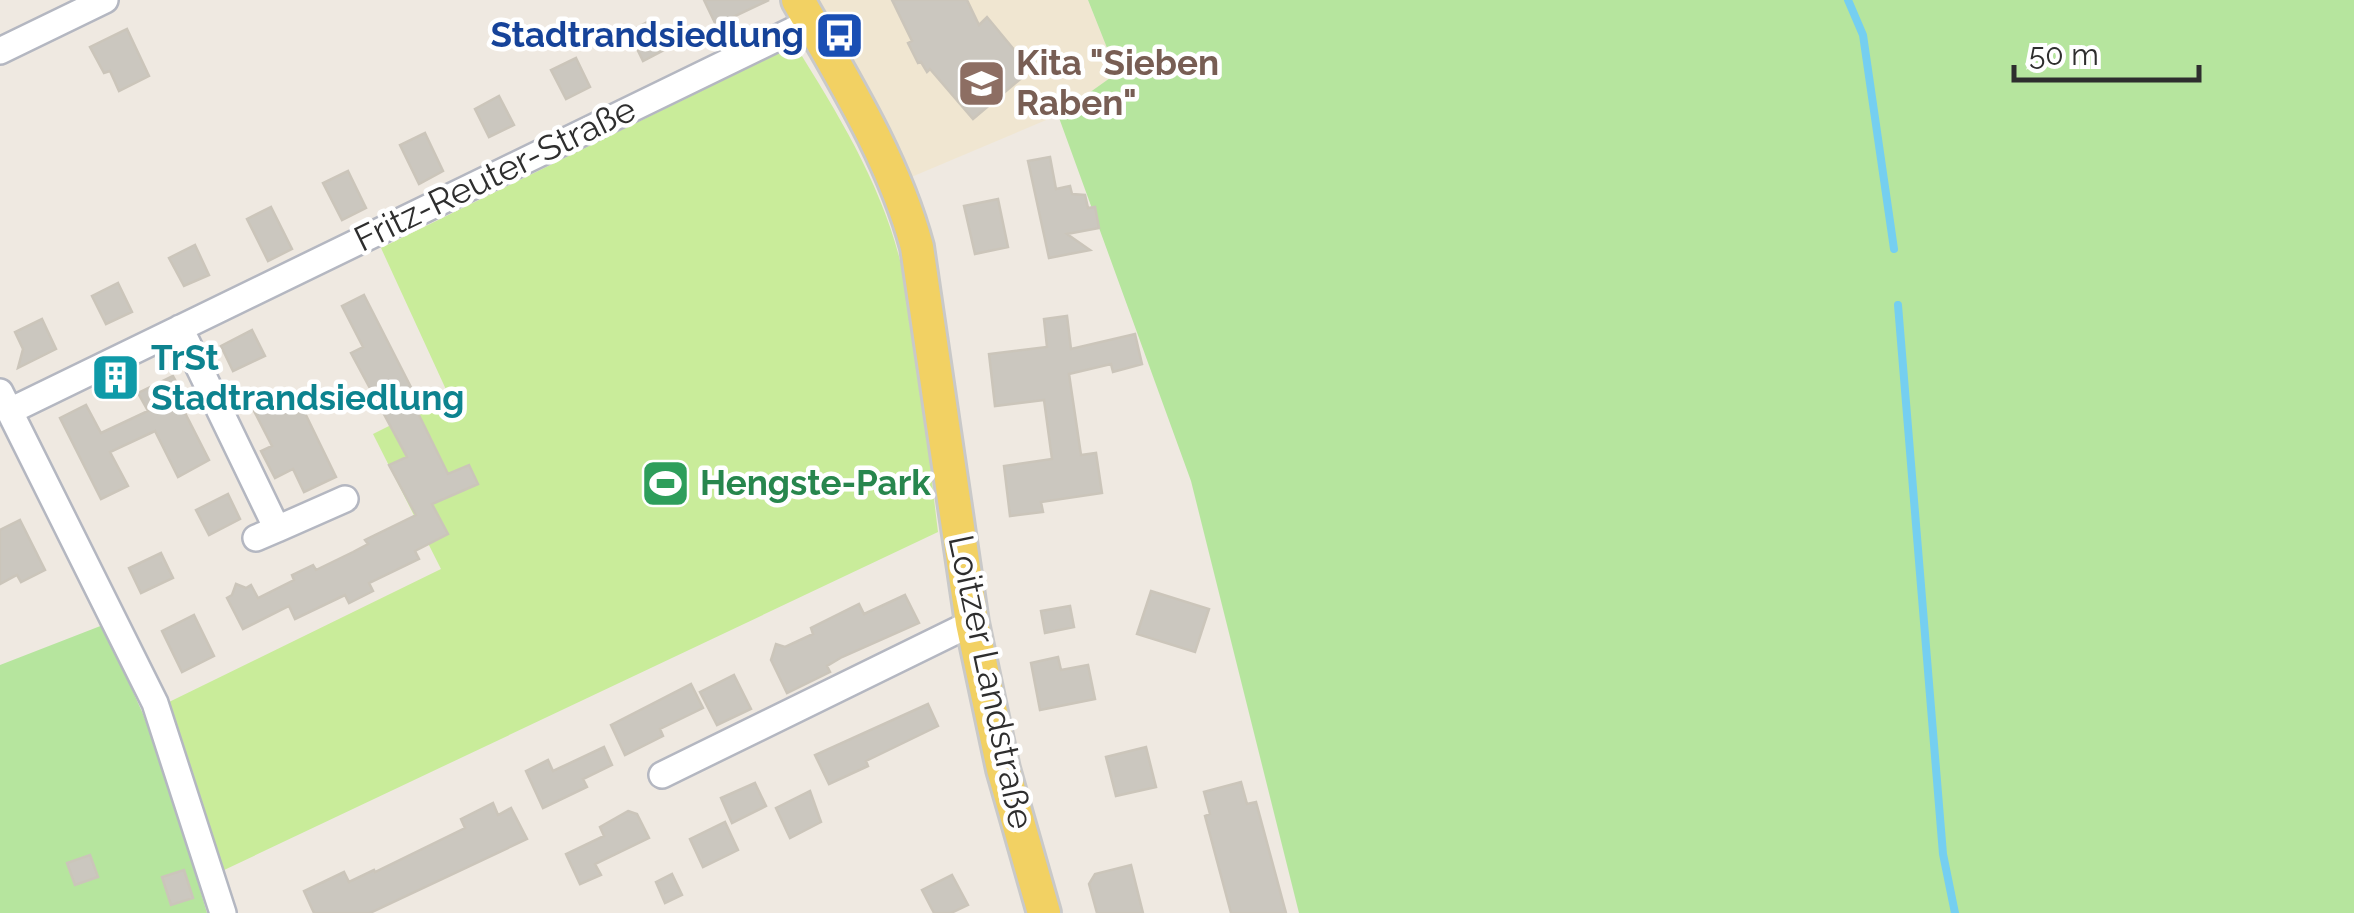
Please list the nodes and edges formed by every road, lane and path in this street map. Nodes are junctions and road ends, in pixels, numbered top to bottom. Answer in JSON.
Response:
{"nodes":[{"id":1,"x":105,"y":0,"type":"edge"},
{"id":2,"x":804,"y":11,"type":"edge"},
{"id":3,"x":0,"y":51,"type":"edge"},
{"id":4,"x":180,"y":328,"type":"junction"},
{"id":5,"x":7,"y":417,"type":"edge"},
{"id":6,"x":345,"y":499,"type":"dead end"},
{"id":7,"x":972,"y":623,"type":"junction"},
{"id":8,"x":662,"y":775,"type":"dead end"},
{"id":9,"x":1038,"y":911,"type":"edge"},
{"id":10,"x":223,"y":913,"type":"edge"}],
"edges":[{"from":1,"to":3,"type":"street"},
{"from":2,"to":4,"type":"street","name":"Fritz-Reuter-Straße"},
{"from":2,"to":7,"type":"main road","name":"Loitzer Landstraße"},
{"from":4,"to":5,"type":"street","name":"Fritz-Reuter-Straße"},
{"from":4,"to":6,"type":"street"},
{"from":5,"to":10,"type":"street"},
{"from":7,"to":8,"type":"street"},
{"from":7,"to":9,"type":"main road","name":"Loitzer Landstraße"}]}
